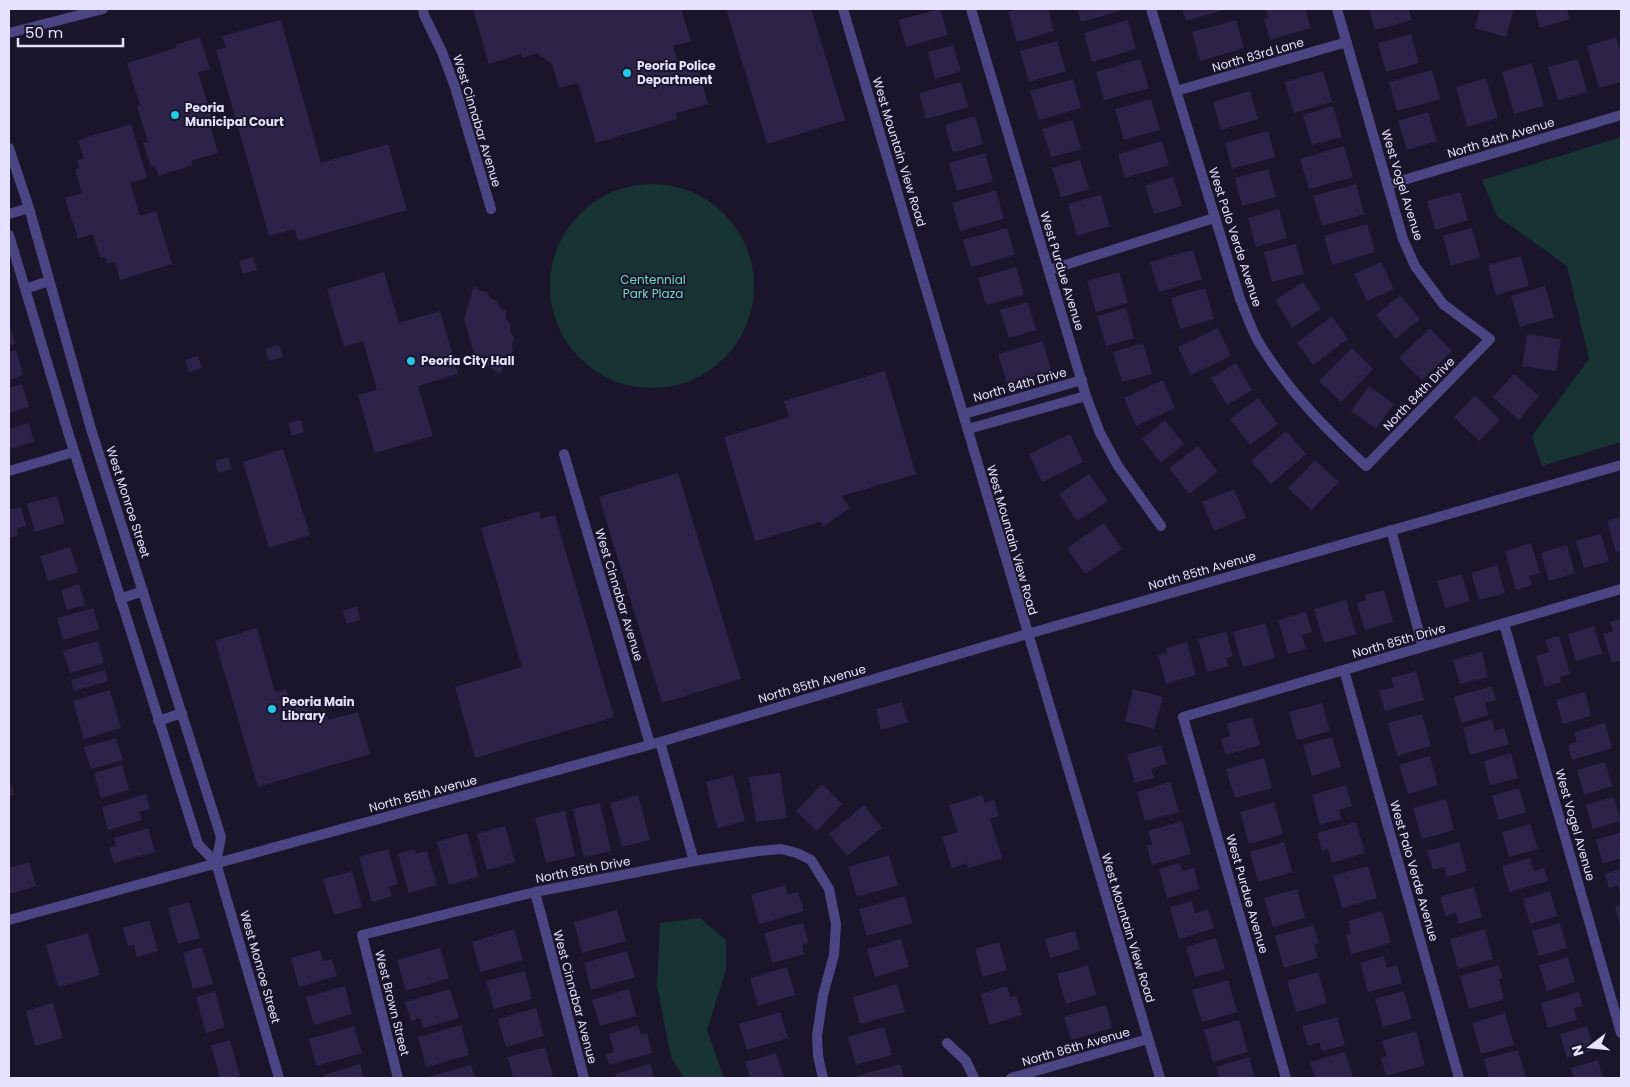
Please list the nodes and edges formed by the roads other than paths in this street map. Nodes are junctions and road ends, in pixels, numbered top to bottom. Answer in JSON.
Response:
{"nodes":[{"id":1,"x":103,"y":9,"type":"edge"},
{"id":2,"x":843,"y":9,"type":"edge"},
{"id":3,"x":971,"y":9,"type":"edge"},
{"id":4,"x":1151,"y":9,"type":"edge"},
{"id":5,"x":1337,"y":9,"type":"edge"},
{"id":6,"x":421,"y":11,"type":"edge"},
{"id":7,"x":9,"y":33,"type":"edge"},
{"id":8,"x":1347,"y":42,"type":"junction"},
{"id":9,"x":1176,"y":91,"type":"junction"},
{"id":10,"x":1621,"y":115,"type":"edge"},
{"id":11,"x":9,"y":148,"type":"edge"},
{"id":12,"x":1387,"y":185,"type":"junction"},
{"id":13,"x":28,"y":208,"type":"junction"},
{"id":14,"x":491,"y":209,"type":"dead end"},
{"id":15,"x":9,"y":214,"type":"edge"},
{"id":16,"x":1214,"y":218,"type":"junction"},
{"id":17,"x":9,"y":234,"type":"edge"},
{"id":18,"x":1049,"y":270,"type":"junction"},
{"id":19,"x":49,"y":282,"type":"junction"},
{"id":20,"x":25,"y":289,"type":"junction"},
{"id":21,"x":1490,"y":339,"type":"joint"},
{"id":22,"x":1082,"y":380,"type":"junction"},
{"id":23,"x":1086,"y":396,"type":"junction"},
{"id":24,"x":964,"y":414,"type":"junction"},
{"id":25,"x":968,"y":428,"type":"junction"},
{"id":26,"x":74,"y":452,"type":"junction"},
{"id":27,"x":564,"y":454,"type":"dead end"},
{"id":28,"x":1621,"y":465,"type":"edge"},
{"id":29,"x":1366,"y":466,"type":"joint"},
{"id":30,"x":9,"y":471,"type":"edge"},
{"id":31,"x":1161,"y":526,"type":"dead end"},
{"id":32,"x":1391,"y":530,"type":"junction"},
{"id":33,"x":1621,"y":589,"type":"edge"},
{"id":34,"x":143,"y":591,"type":"junction"},
{"id":35,"x":120,"y":599,"type":"junction"},
{"id":36,"x":1504,"y":624,"type":"junction"},
{"id":37,"x":1026,"y":634,"type":"junction"},
{"id":38,"x":1423,"y":647,"type":"junction"},
{"id":39,"x":1344,"y":670,"type":"junction"},
{"id":40,"x":182,"y":713,"type":"junction"},
{"id":41,"x":1183,"y":717,"type":"joint"},
{"id":42,"x":158,"y":721,"type":"junction"},
{"id":43,"x":655,"y":743,"type":"junction"},
{"id":44,"x":694,"y":861,"type":"junction"},
{"id":45,"x":216,"y":863,"type":"junction"},
{"id":46,"x":535,"y":892,"type":"junction"},
{"id":47,"x":9,"y":920,"type":"edge"},
{"id":48,"x":362,"y":935,"type":"joint"},
{"id":49,"x":1621,"y":1034,"type":"edge"},
{"id":50,"x":1148,"y":1039,"type":"junction"},
{"id":51,"x":947,"y":1043,"type":"dead end"},
{"id":52,"x":278,"y":1078,"type":"edge"},
{"id":53,"x":398,"y":1078,"type":"edge"},
{"id":54,"x":584,"y":1078,"type":"edge"},
{"id":55,"x":823,"y":1078,"type":"edge"},
{"id":56,"x":974,"y":1078,"type":"edge"},
{"id":57,"x":1011,"y":1078,"type":"edge"},
{"id":58,"x":1160,"y":1078,"type":"edge"},
{"id":59,"x":1286,"y":1078,"type":"edge"},
{"id":60,"x":1459,"y":1078,"type":"edge"}],
"edges":[{"from":1,"to":7,"type":"street"},
{"from":2,"to":24,"type":"street","name":"West Mountain View Road"},
{"from":3,"to":18,"type":"street","name":"West Purdue Avenue"},
{"from":4,"to":9,"type":"street","name":"West Palo Verde Avenue"},
{"from":5,"to":8,"type":"street","name":"West Vogel Avenue"},
{"from":6,"to":14,"type":"street","name":"West Cinnabar Avenue"},
{"from":8,"to":9,"type":"street","name":"North 83rd Lane"},
{"from":8,"to":12,"type":"street","name":"West Vogel Avenue"},
{"from":9,"to":16,"type":"street","name":"West Palo Verde Avenue"},
{"from":10,"to":12,"type":"street","name":"North 84th Avenue"},
{"from":11,"to":13,"type":"street","name":"West Monroe Street"},
{"from":12,"to":21,"type":"street","name":"West Vogel Avenue"},
{"from":13,"to":15,"type":"street"},
{"from":13,"to":19,"type":"street","name":"West Monroe Street"},
{"from":16,"to":18,"type":"street"},
{"from":16,"to":29,"type":"street","name":"West Palo Verde Avenue"},
{"from":17,"to":20,"type":"street","name":"West Monroe Street"},
{"from":18,"to":22,"type":"street","name":"West Purdue Avenue"},
{"from":19,"to":20,"type":"street"},
{"from":19,"to":34,"type":"street","name":"West Monroe Street"},
{"from":20,"to":26,"type":"street","name":"West Monroe Street"},
{"from":21,"to":29,"type":"street","name":"North 84th Drive"},
{"from":22,"to":23,"type":"street","name":"West Purdue Avenue"},
{"from":22,"to":24,"type":"street","name":"North 84th Drive"},
{"from":23,"to":25,"type":"street"},
{"from":23,"to":31,"type":"street","name":"West Purdue Avenue"},
{"from":24,"to":25,"type":"street","name":"West Mountain View Road"},
{"from":25,"to":37,"type":"street","name":"West Mountain View Road"},
{"from":26,"to":30,"type":"street"},
{"from":26,"to":35,"type":"street","name":"West Monroe Street"},
{"from":27,"to":43,"type":"street","name":"West Cinnabar Avenue"},
{"from":28,"to":32,"type":"street","name":"North 85th Avenue"},
{"from":32,"to":37,"type":"street","name":"North 85th Avenue"},
{"from":32,"to":38,"type":"street"},
{"from":33,"to":36,"type":"street","name":"North 85th Drive"},
{"from":34,"to":35,"type":"street"},
{"from":34,"to":40,"type":"street","name":"West Monroe Street"},
{"from":35,"to":42,"type":"street","name":"West Monroe Street"},
{"from":36,"to":38,"type":"street","name":"North 85th Drive"},
{"from":36,"to":49,"type":"street","name":"West Vogel Avenue"},
{"from":37,"to":43,"type":"street","name":"North 85th Avenue"},
{"from":37,"to":50,"type":"street","name":"West Mountain View Road"},
{"from":38,"to":39,"type":"street","name":"North 85th Drive"},
{"from":39,"to":41,"type":"street","name":"North 85th Drive"},
{"from":39,"to":60,"type":"street","name":"West Palo Verde Avenue"},
{"from":40,"to":42,"type":"street"},
{"from":40,"to":45,"type":"street","name":"West Monroe Street"},
{"from":41,"to":59,"type":"street","name":"West Purdue Avenue"},
{"from":42,"to":45,"type":"street","name":"West Monroe Street"},
{"from":43,"to":44,"type":"street","name":"West Cinnabar Avenue"},
{"from":43,"to":45,"type":"street","name":"North 85th Avenue"},
{"from":44,"to":46,"type":"street","name":"North 85th Drive"},
{"from":44,"to":55,"type":"street","name":"North 85th Drive"},
{"from":45,"to":47,"type":"street","name":"North 85th Avenue"},
{"from":45,"to":52,"type":"street","name":"West Monroe Street"},
{"from":46,"to":48,"type":"street","name":"North 85th Drive"},
{"from":46,"to":54,"type":"street","name":"West Cinnabar Avenue"},
{"from":48,"to":53,"type":"street","name":"West Brown Street"},
{"from":50,"to":57,"type":"street","name":"North 86th Avenue"},
{"from":50,"to":58,"type":"street","name":"West Mountain View Road"},
{"from":51,"to":56,"type":"street"}]}
